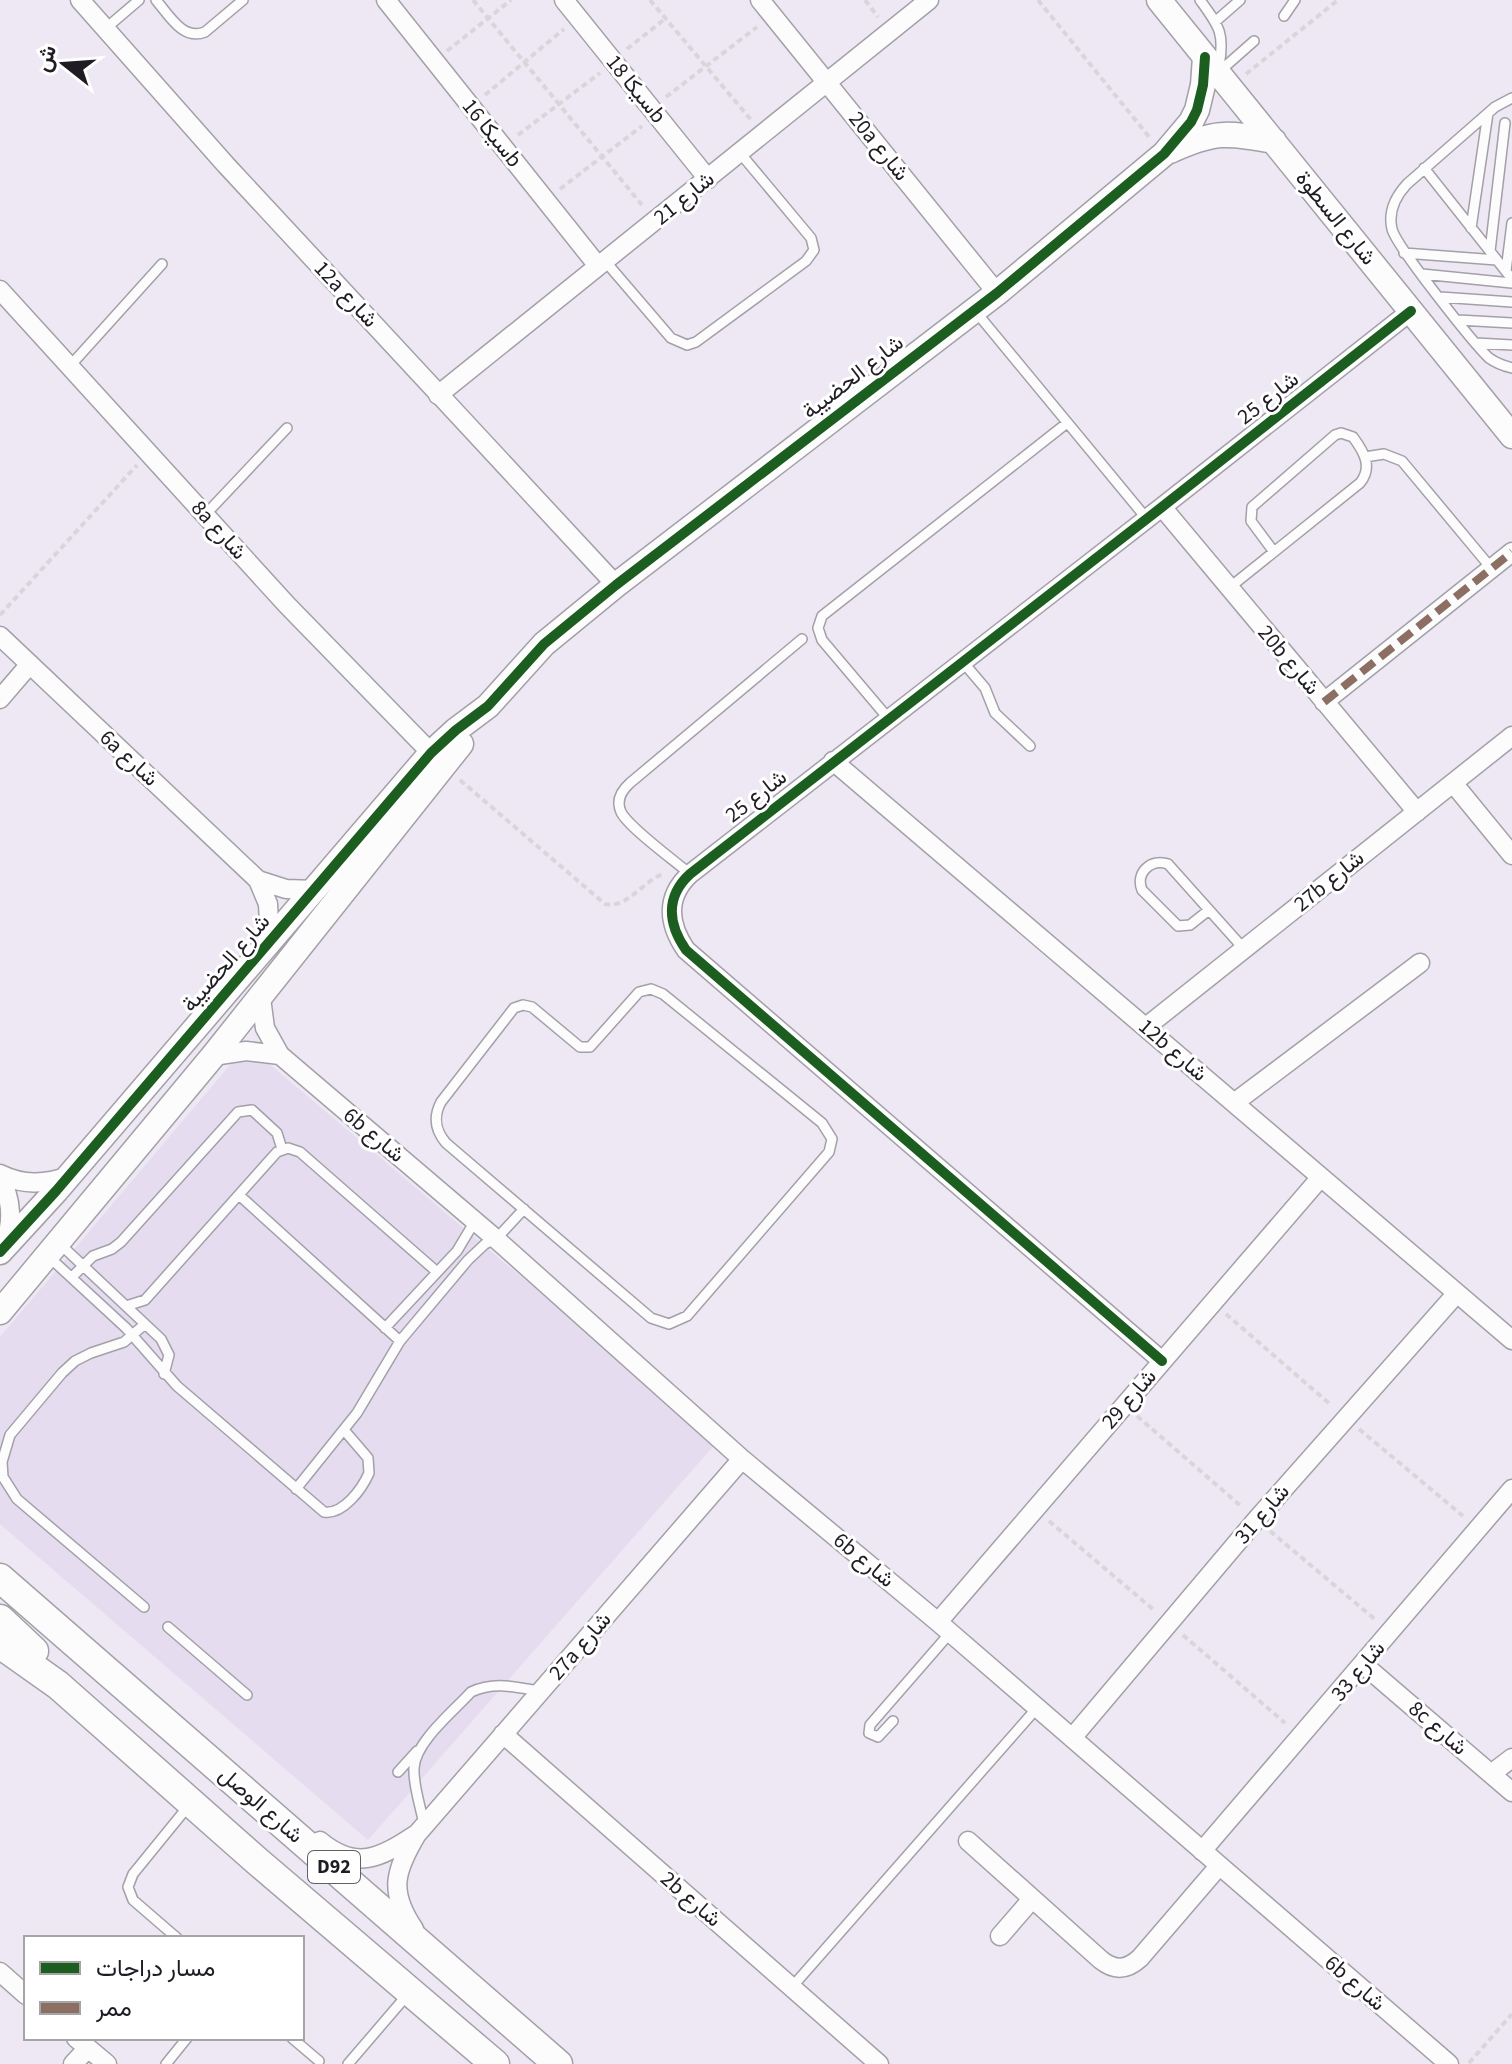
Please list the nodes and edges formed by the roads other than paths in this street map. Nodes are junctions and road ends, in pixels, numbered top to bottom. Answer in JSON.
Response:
{"nodes":[{"id":1,"x":80,"y":0,"type":"edge"},
{"id":2,"x":139,"y":0,"type":"edge"},
{"id":3,"x":156,"y":0,"type":"edge"},
{"id":4,"x":243,"y":0,"type":"edge"},
{"id":5,"x":386,"y":0,"type":"edge"},
{"id":6,"x":564,"y":0,"type":"edge"},
{"id":7,"x":760,"y":0,"type":"edge"},
{"id":8,"x":929,"y":0,"type":"edge"},
{"id":9,"x":1159,"y":0,"type":"edge"},
{"id":10,"x":1200,"y":0,"type":"edge"},
{"id":11,"x":1240,"y":0,"type":"edge"},
{"id":12,"x":1295,"y":0,"type":"edge"},
{"id":13,"x":1284,"y":16,"type":"dead end"},
{"id":14,"x":1216,"y":21,"type":"junction"},
{"id":15,"x":105,"y":29,"type":"junction"},
{"id":16,"x":1254,"y":41,"type":"dead end"},
{"id":17,"x":1217,"y":72,"type":"junction"},
{"id":18,"x":826,"y":81,"type":"junction"},
{"id":19,"x":1512,"y":98,"type":"edge"},
{"id":20,"x":1488,"y":113,"type":"junction"},
{"id":21,"x":1505,"y":123,"type":"dead end"},
{"id":22,"x":1274,"y":141,"type":"junction"},
{"id":23,"x":740,"y":153,"type":"junction"},
{"id":24,"x":1164,"y":154,"type":"junction"},
{"id":25,"x":1424,"y":168,"type":"junction"},
{"id":26,"x":708,"y":179,"type":"junction"},
{"id":27,"x":1512,"y":223,"type":"edge"},
{"id":28,"x":1471,"y":228,"type":"junction"},
{"id":29,"x":1490,"y":251,"type":"junction"},
{"id":30,"x":1404,"y":253,"type":"junction"},
{"id":31,"x":1497,"y":260,"type":"junction"},
{"id":32,"x":162,"y":264,"type":"dead end"},
{"id":33,"x":601,"y":264,"type":"junction"},
{"id":34,"x":1422,"y":274,"type":"junction"},
{"id":35,"x":1510,"y":278,"type":"edge"},
{"id":36,"x":0,"y":290,"type":"edge"},
{"id":37,"x":997,"y":293,"type":"junction"},
{"id":38,"x":1440,"y":297,"type":"junction"},
{"id":39,"x":1512,"y":302,"type":"edge"},
{"id":40,"x":974,"y":310,"type":"junction"},
{"id":41,"x":1411,"y":311,"type":"junction"},
{"id":42,"x":1458,"y":320,"type":"junction"},
{"id":43,"x":1512,"y":323,"type":"edge"},
{"id":44,"x":1476,"y":343,"type":"junction"},
{"id":45,"x":1512,"y":345,"type":"edge"},
{"id":46,"x":70,"y":366,"type":"junction"},
{"id":47,"x":1512,"y":368,"type":"edge"},
{"id":48,"x":438,"y":395,"type":"junction"},
{"id":49,"x":1067,"y":423,"type":"junction"},
{"id":50,"x":287,"y":428,"type":"dead end"},
{"id":51,"x":1512,"y":436,"type":"edge"},
{"id":52,"x":1365,"y":457,"type":"junction"},
{"id":53,"x":1162,"y":507,"type":"junction"},
{"id":54,"x":205,"y":515,"type":"junction"},
{"id":55,"x":1147,"y":519,"type":"junction"},
{"id":56,"x":1274,"y":552,"type":"junction"},
{"id":57,"x":1512,"y":552,"type":"edge"},
{"id":58,"x":1492,"y":569,"type":"junction"},
{"id":59,"x":616,"y":585,"type":"junction"},
{"id":60,"x":1229,"y":588,"type":"junction"},
{"id":61,"x":0,"y":636,"type":"edge"},
{"id":62,"x":802,"y":639,"type":"dead end"},
{"id":63,"x":962,"y":661,"type":"junction"},
{"id":64,"x":30,"y":664,"type":"junction"},
{"id":65,"x":0,"y":699,"type":"edge"},
{"id":66,"x":1324,"y":702,"type":"junction"},
{"id":67,"x":888,"y":718,"type":"junction"},
{"id":68,"x":1512,"y":736,"type":"edge"},
{"id":69,"x":1030,"y":746,"type":"dead end"},
{"id":70,"x":437,"y":759,"type":"junction"},
{"id":71,"x":833,"y":761,"type":"junction"},
{"id":72,"x":1453,"y":783,"type":"junction"},
{"id":73,"x":1417,"y":812,"type":"junction"},
{"id":74,"x":1512,"y":855,"type":"edge"},
{"id":75,"x":690,"y":874,"type":"junction"},
{"id":76,"x":258,"y":880,"type":"junction"},
{"id":77,"x":315,"y":890,"type":"junction"},
{"id":78,"x":1209,"y":910,"type":"junction"},
{"id":79,"x":270,"y":944,"type":"junction"},
{"id":80,"x":1244,"y":949,"type":"junction"},
{"id":81,"x":1420,"y":963,"type":"dead end"},
{"id":82,"x":261,"y":998,"type":"junction"},
{"id":83,"x":1146,"y":1027,"type":"junction"},
{"id":84,"x":280,"y":1055,"type":"junction"},
{"id":85,"x":213,"y":1056,"type":"junction"},
{"id":86,"x":1234,"y":1103,"type":"junction"},
{"id":87,"x":282,"y":1149,"type":"junction"},
{"id":88,"x":0,"y":1176,"type":"edge"},
{"id":89,"x":1321,"y":1177,"type":"junction"},
{"id":90,"x":62,"y":1184,"type":"junction"},
{"id":91,"x":239,"y":1195,"type":"junction"},
{"id":92,"x":524,"y":1209,"type":"junction"},
{"id":93,"x":475,"y":1221,"type":"junction"},
{"id":94,"x":496,"y":1239,"type":"junction"},
{"id":95,"x":52,"y":1248,"type":"junction"},
{"id":96,"x":2,"y":1250,"type":"edge"},
{"id":97,"x":83,"y":1265,"type":"junction"},
{"id":98,"x":437,"y":1272,"type":"junction"},
{"id":99,"x":72,"y":1277,"type":"junction"},
{"id":100,"x":1457,"y":1293,"type":"junction"},
{"id":101,"x":126,"y":1306,"type":"junction"},
{"id":102,"x":0,"y":1312,"type":"edge"},
{"id":103,"x":145,"y":1324,"type":"junction"},
{"id":104,"x":385,"y":1328,"type":"junction"},
{"id":105,"x":133,"y":1336,"type":"junction"},
{"id":106,"x":1512,"y":1340,"type":"edge"},
{"id":107,"x":400,"y":1341,"type":"junction"},
{"id":108,"x":1162,"y":1361,"type":"junction"},
{"id":109,"x":164,"y":1374,"type":"junction"},
{"id":110,"x":344,"y":1430,"type":"junction"},
{"id":111,"x":742,"y":1459,"type":"junction"},
{"id":112,"x":296,"y":1489,"type":"junction"},
{"id":113,"x":1512,"y":1489,"type":"edge"},
{"id":114,"x":0,"y":1555,"type":"edge"},
{"id":115,"x":10,"y":1587,"type":"edge"},
{"id":116,"x":144,"y":1607,"type":"dead end"},
{"id":117,"x":0,"y":1619,"type":"edge"},
{"id":118,"x":168,"y":1627,"type":"dead end"},
{"id":119,"x":944,"y":1628,"type":"junction"},
{"id":120,"x":0,"y":1644,"type":"edge"},
{"id":121,"x":1364,"y":1665,"type":"junction"},
{"id":122,"x":58,"y":1685,"type":"junction"},
{"id":123,"x":541,"y":1691,"type":"junction"},
{"id":124,"x":247,"y":1695,"type":"dead end"},
{"id":125,"x":1037,"y":1708,"type":"junction"},
{"id":126,"x":893,"y":1721,"type":"dead end"},
{"id":127,"x":503,"y":1734,"type":"junction"},
{"id":128,"x":1072,"y":1738,"type":"junction"},
{"id":129,"x":422,"y":1745,"type":"junction"},
{"id":130,"x":1512,"y":1758,"type":"edge"},
{"id":131,"x":398,"y":1772,"type":"dead end"},
{"id":132,"x":1491,"y":1774,"type":"junction"},
{"id":133,"x":1512,"y":1792,"type":"edge"},
{"id":134,"x":192,"y":1801,"type":"junction"},
{"id":135,"x":271,"y":1813,"type":"junction"},
{"id":136,"x":421,"y":1829,"type":"junction"},
{"id":137,"x":968,"y":1841,"type":"dead end"},
{"id":138,"x":1202,"y":1851,"type":"junction"},
{"id":139,"x":1219,"y":1866,"type":"junction"},
{"id":140,"x":1032,"y":1899,"type":"junction"},
{"id":141,"x":175,"y":1936,"type":"edge"},
{"id":142,"x":1000,"y":1936,"type":"dead end"},
{"id":143,"x":431,"y":1953,"type":"junction"},
{"id":144,"x":0,"y":1972,"type":"edge"},
{"id":145,"x":792,"y":1987,"type":"junction"},
{"id":146,"x":410,"y":1991,"type":"junction"},
{"id":147,"x":24,"y":1993,"type":"edge"},
{"id":148,"x":185,"y":2040,"type":"edge"},
{"id":149,"x":294,"y":2040,"type":"edge"},
{"id":150,"x":82,"y":2043,"type":"edge"},
{"id":151,"x":319,"y":2061,"type":"dead end"},
{"id":152,"x":73,"y":2064,"type":"edge"},
{"id":153,"x":107,"y":2064,"type":"edge"},
{"id":154,"x":166,"y":2064,"type":"edge"},
{"id":155,"x":348,"y":2064,"type":"edge"},
{"id":156,"x":495,"y":2064,"type":"edge"},
{"id":157,"x":558,"y":2064,"type":"edge"},
{"id":158,"x":879,"y":2064,"type":"edge"},
{"id":159,"x":1449,"y":2064,"type":"edge"}],
"edges":[{"from":1,"to":15,"type":"street","name":"12a شارع"},
{"from":2,"to":15,"type":"lane"},
{"from":3,"to":4,"type":"lane"},
{"from":5,"to":33,"type":"street","name":"سيكا 16b"},
{"from":6,"to":26,"type":"street","name":"سيكا 18b"},
{"from":7,"to":18,"type":"street","name":"20a شارع"},
{"from":8,"to":18,"type":"street","name":"شارع 21"},
{"from":9,"to":17,"type":"street","name":"شارع السطوة"},
{"from":10,"to":14,"type":"lane"},
{"from":11,"to":14,"type":"lane"},
{"from":12,"to":13,"type":"lane"},
{"from":14,"to":17,"type":"lane"},
{"from":15,"to":48,"type":"street","name":"12a شارع"},
{"from":16,"to":17,"type":"lane"},
{"from":17,"to":22,"type":"street","name":"شارع السطوة"},
{"from":17,"to":24,"type":"street","name":"شارع الحضيبة"},
{"from":18,"to":23,"type":"street","name":"شارع 21"},
{"from":18,"to":37,"type":"street","name":"20a شارع"},
{"from":19,"to":20,"type":"lane"},
{"from":20,"to":25,"type":"lane"},
{"from":20,"to":28,"type":"lane"},
{"from":21,"to":29,"type":"lane"},
{"from":22,"to":24,"type":"street","name":"شارع الحضيبة"},
{"from":22,"to":41,"type":"street","name":"شارع السطوة"},
{"from":23,"to":26,"type":"street","name":"شارع 21"},
{"from":23,"to":33,"type":"lane"},
{"from":24,"to":37,"type":"street","name":"شارع الحضيبة"},
{"from":25,"to":28,"type":"lane"},
{"from":25,"to":30,"type":"lane"},
{"from":26,"to":33,"type":"street","name":"شارع 21"},
{"from":27,"to":35,"type":"lane"},
{"from":28,"to":29,"type":"lane"},
{"from":29,"to":31,"type":"lane"},
{"from":30,"to":31,"type":"lane"},
{"from":30,"to":34,"type":"lane"},
{"from":31,"to":35,"type":"lane"},
{"from":32,"to":46,"type":"lane"},
{"from":33,"to":48,"type":"street","name":"شارع 21"},
{"from":34,"to":35,"type":"lane"},
{"from":34,"to":38,"type":"lane"},
{"from":36,"to":46,"type":"street","name":"8a شارع"},
{"from":37,"to":40,"type":"street","name":"شارع الحضيبة"},
{"from":38,"to":39,"type":"lane"},
{"from":38,"to":42,"type":"lane"},
{"from":40,"to":49,"type":"lane"},
{"from":40,"to":59,"type":"street","name":"شارع الحضيبة"},
{"from":41,"to":51,"type":"street","name":"شارع السطوة"},
{"from":41,"to":53,"type":"street","name":"شارع 25"},
{"from":42,"to":43,"type":"lane"},
{"from":42,"to":44,"type":"lane"},
{"from":44,"to":45,"type":"lane"},
{"from":44,"to":47,"type":"lane"},
{"from":46,"to":54,"type":"street","name":"8a شارع"},
{"from":48,"to":59,"type":"street","name":"12a شارع"},
{"from":49,"to":55,"type":"lane"},
{"from":49,"to":67,"type":"lane"},
{"from":50,"to":54,"type":"lane"},
{"from":52,"to":56,"type":"lane"},
{"from":52,"to":56,"type":"lane"},
{"from":52,"to":58,"type":"lane"},
{"from":53,"to":55,"type":"street","name":"شارع 25"},
{"from":53,"to":60,"type":"street","name":"20b شارع"},
{"from":54,"to":70,"type":"street","name":"8a شارع"},
{"from":55,"to":63,"type":"street","name":"شارع 25"},
{"from":56,"to":60,"type":"lane"},
{"from":57,"to":58,"type":"street"},
{"from":58,"to":66,"type":"street"},
{"from":59,"to":70,"type":"street","name":"شارع الحضيبة"},
{"from":60,"to":66,"type":"street","name":"20b شارع"},
{"from":61,"to":64,"type":"street","name":"6a شارع"},
{"from":62,"to":75,"type":"lane"},
{"from":63,"to":67,"type":"street","name":"شارع 25"},
{"from":63,"to":69,"type":"lane"},
{"from":64,"to":65,"type":"street"},
{"from":64,"to":76,"type":"street","name":"6a شارع"},
{"from":66,"to":73,"type":"street","name":"20b شارع"},
{"from":67,"to":71,"type":"street","name":"شارع 25"},
{"from":68,"to":72,"type":"street","name":"27b شارع"},
{"from":70,"to":77,"type":"street","name":"شارع الحضيبة"},
{"from":70,"to":82,"type":"street","name":"شارع الحضيبة"},
{"from":71,"to":75,"type":"street","name":"شارع 25"},
{"from":71,"to":83,"type":"street","name":"12b شارع"},
{"from":72,"to":73,"type":"street","name":"27b شارع"},
{"from":72,"to":74,"type":"street"},
{"from":73,"to":80,"type":"street","name":"27b شارع"},
{"from":75,"to":108,"type":"street","name":"شارع 25"},
{"from":76,"to":77,"type":"street","name":"6a شارع"},
{"from":76,"to":79,"type":"street"},
{"from":77,"to":79,"type":"street","name":"شارع الحضيبة"},
{"from":78,"to":78,"type":"lane"},
{"from":78,"to":80,"type":"lane"},
{"from":79,"to":90,"type":"street","name":"شارع الحضيبة"},
{"from":80,"to":83,"type":"street","name":"27b شارع"},
{"from":81,"to":86,"type":"street"},
{"from":82,"to":84,"type":"street","name":"6b شارع"},
{"from":82,"to":85,"type":"street","name":"شارع الحضيبة"},
{"from":83,"to":86,"type":"street","name":"12b شارع"},
{"from":84,"to":85,"type":"street"},
{"from":84,"to":93,"type":"street","name":"6b شارع"},
{"from":85,"to":95,"type":"street","name":"شارع الحضيبة"},
{"from":86,"to":89,"type":"street","name":"12b شارع"},
{"from":87,"to":91,"type":"lane"},
{"from":87,"to":97,"type":"lane"},
{"from":87,"to":98,"type":"lane"},
{"from":88,"to":90,"type":"street"},
{"from":88,"to":96,"type":"street"},
{"from":89,"to":100,"type":"street","name":"12b شارع"},
{"from":89,"to":108,"type":"street","name":"شارع 29"},
{"from":90,"to":95,"type":"street"},
{"from":90,"to":96,"type":"street","name":"شارع الحضيبة"},
{"from":91,"to":101,"type":"lane"},
{"from":91,"to":104,"type":"lane"},
{"from":92,"to":92,"type":"lane"},
{"from":92,"to":94,"type":"lane"},
{"from":93,"to":94,"type":"street","name":"6b شارع"},
{"from":93,"to":98,"type":"lane"},
{"from":94,"to":107,"type":"lane"},
{"from":94,"to":111,"type":"street","name":"6b شارع"},
{"from":95,"to":97,"type":"lane"},
{"from":95,"to":99,"type":"lane"},
{"from":95,"to":102,"type":"street","name":"شارع الحضيبة"},
{"from":97,"to":99,"type":"lane"},
{"from":97,"to":101,"type":"lane"},
{"from":98,"to":104,"type":"lane"},
{"from":99,"to":105,"type":"lane"},
{"from":100,"to":106,"type":"street","name":"12b شارع"},
{"from":100,"to":128,"type":"street","name":"شارع 31"},
{"from":101,"to":103,"type":"lane"},
{"from":103,"to":105,"type":"lane"},
{"from":103,"to":109,"type":"lane"},
{"from":104,"to":107,"type":"lane"},
{"from":105,"to":109,"type":"lane"},
{"from":105,"to":116,"type":"lane"},
{"from":107,"to":110,"type":"lane"},
{"from":108,"to":119,"type":"street","name":"شارع 29"},
{"from":109,"to":112,"type":"lane"},
{"from":110,"to":112,"type":"lane"},
{"from":110,"to":112,"type":"lane"},
{"from":111,"to":119,"type":"street","name":"6b شارع"},
{"from":111,"to":123,"type":"street","name":"27a شارع"},
{"from":113,"to":121,"type":"street","name":"شارع 33"},
{"from":114,"to":115,"type":"main road"},
{"from":115,"to":135,"type":"main road","name":"شارع الوصل","number":"D92"},
{"from":117,"to":122,"type":"main road"},
{"from":118,"to":124,"type":"lane"},
{"from":119,"to":125,"type":"street","name":"6b شارع"},
{"from":119,"to":126,"type":"lane"},
{"from":120,"to":122,"type":"main road","name":"شارع الوصل","number":"D92"},
{"from":121,"to":132,"type":"street","name":"8c شارع"},
{"from":121,"to":138,"type":"street","name":"شارع 33"},
{"from":122,"to":134,"type":"main road","name":"شارع الوصل","number":"D92"},
{"from":123,"to":127,"type":"street","name":"27a شارع"},
{"from":123,"to":129,"type":"lane"},
{"from":125,"to":128,"type":"street","name":"6b شارع"},
{"from":125,"to":145,"type":"lane"},
{"from":127,"to":136,"type":"street","name":"27a شارع"},
{"from":127,"to":145,"type":"street","name":"2b شارع"},
{"from":128,"to":138,"type":"street","name":"6b شارع"},
{"from":129,"to":131,"type":"lane"},
{"from":129,"to":136,"type":"lane"},
{"from":130,"to":132,"type":"street"},
{"from":132,"to":133,"type":"street","name":"8c شارع"},
{"from":134,"to":141,"type":"lane"},
{"from":134,"to":146,"type":"main road","name":"شارع الوصل","number":"D92"},
{"from":135,"to":136,"type":"street","name":"27a شارع"},
{"from":135,"to":143,"type":"main road","name":"شارع الوصل","number":"D92"},
{"from":136,"to":143,"type":"street","name":"27a شارع"},
{"from":137,"to":140,"type":"street"},
{"from":138,"to":139,"type":"street","name":"6b شارع"},
{"from":139,"to":140,"type":"street"},
{"from":139,"to":159,"type":"street","name":"6b شارع"},
{"from":140,"to":142,"type":"street"},
{"from":143,"to":157,"type":"main road","name":"شارع الوصل","number":"D92"},
{"from":144,"to":147,"type":"street"},
{"from":145,"to":158,"type":"street","name":"2b شارع"},
{"from":146,"to":155,"type":"lane"},
{"from":146,"to":156,"type":"main road","name":"شارع الوصل","number":"D92"},
{"from":148,"to":154,"type":"lane"},
{"from":149,"to":151,"type":"lane"},
{"from":150,"to":152,"type":"street"},
{"from":150,"to":153,"type":"street"}]}
